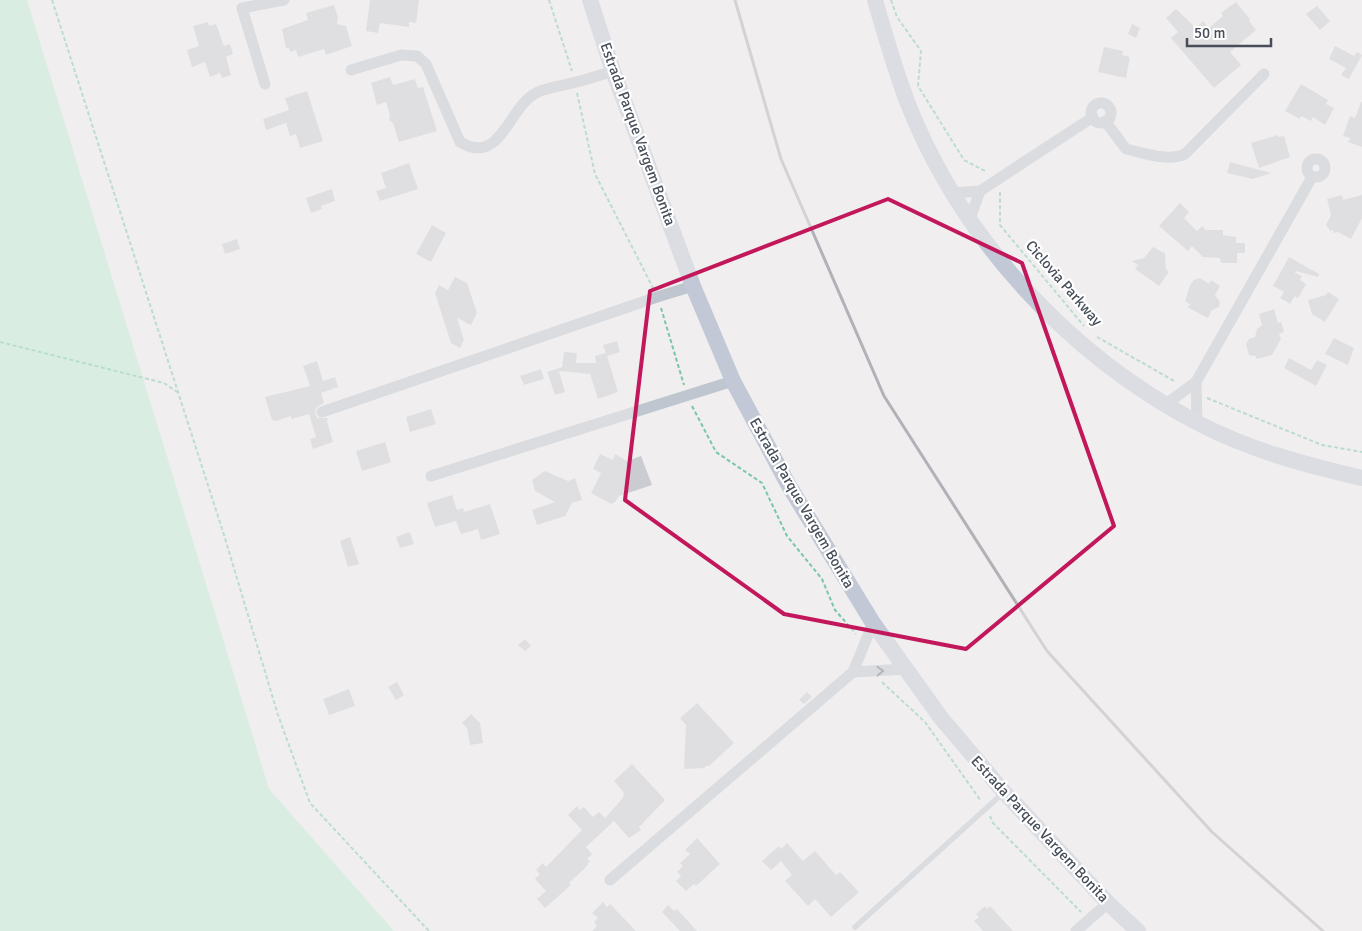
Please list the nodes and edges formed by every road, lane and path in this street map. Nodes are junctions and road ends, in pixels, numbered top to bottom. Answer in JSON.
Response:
{"nodes":[{"id":1,"x":52,"y":0,"type":"edge"},
{"id":2,"x":284,"y":0,"type":"edge"},
{"id":3,"x":590,"y":0,"type":"edge"},
{"id":4,"x":880,"y":1,"type":"edge"},
{"id":5,"x":351,"y":70,"type":"dead end"},
{"id":6,"x":613,"y":71,"type":"junction"},
{"id":7,"x":1264,"y":74,"type":"dead end"},
{"id":8,"x":265,"y":84,"type":"dead end"},
{"id":9,"x":1093,"y":117,"type":"junction"},
{"id":10,"x":1105,"y":121,"type":"junction"},
{"id":11,"x":1312,"y":177,"type":"dead end"},
{"id":12,"x":1000,"y":178,"type":"junction"},
{"id":13,"x":980,"y":191,"type":"junction"},
{"id":14,"x":954,"y":193,"type":"junction"},
{"id":15,"x":970,"y":219,"type":"junction"},
{"id":16,"x":693,"y":286,"type":"junction"},
{"id":17,"x":1084,"y":326,"type":"dead end"},
{"id":18,"x":1090,"y":333,"type":"dead end"},
{"id":19,"x":0,"y":342,"type":"edge"},
{"id":20,"x":733,"y":381,"type":"junction"},
{"id":21,"x":1193,"y":388,"type":"junction"},
{"id":22,"x":177,"y":392,"type":"junction"},
{"id":23,"x":1166,"y":404,"type":"junction"},
{"id":24,"x":322,"y":412,"type":"dead end"},
{"id":25,"x":1197,"y":423,"type":"junction"},
{"id":26,"x":1362,"y":452,"type":"edge"},
{"id":27,"x":431,"y":476,"type":"dead end"},
{"id":28,"x":1362,"y":478,"type":"edge"},
{"id":29,"x":872,"y":623,"type":"junction"},
{"id":30,"x":907,"y":670,"type":"junction"},
{"id":31,"x":853,"y":672,"type":"junction"},
{"id":32,"x":1004,"y":792,"type":"junction"},
{"id":33,"x":610,"y":880,"type":"dead end"},
{"id":34,"x":1108,"y":903,"type":"junction"},
{"id":35,"x":855,"y":927,"type":"dead end"},
{"id":36,"x":430,"y":931,"type":"edge"},
{"id":37,"x":1076,"y":931,"type":"edge"},
{"id":38,"x":1138,"y":931,"type":"edge"}],
"edges":[{"from":1,"to":22,"type":"path"},
{"from":2,"to":8,"type":"street"},
{"from":3,"to":6,"type":"main road","name":"Estrada Parque Vargem Bonita"},
{"from":4,"to":12,"type":"path"},
{"from":4,"to":14,"type":"main road"},
{"from":5,"to":6,"type":"street"},
{"from":6,"to":16,"type":"main road","name":"Estrada Parque Vargem Bonita"},
{"from":7,"to":10,"type":"street"},
{"from":9,"to":10,"type":"street"},
{"from":9,"to":10,"type":"street"},
{"from":9,"to":12,"type":"street"},
{"from":11,"to":21,"type":"street"},
{"from":12,"to":13,"type":"street"},
{"from":12,"to":17,"type":"path","name":"Ciclovia Parkway"},
{"from":13,"to":14,"type":"street"},
{"from":13,"to":15,"type":"street"},
{"from":14,"to":15,"type":"main road"},
{"from":15,"to":23,"type":"main road"},
{"from":16,"to":20,"type":"main road","name":"Estrada Parque Vargem Bonita"},
{"from":16,"to":24,"type":"street"},
{"from":18,"to":21,"type":"path","name":"Ciclovia Parkway"},
{"from":19,"to":22,"type":"path"},
{"from":20,"to":27,"type":"street"},
{"from":20,"to":29,"type":"main road","name":"Estrada Parque Vargem Bonita"},
{"from":21,"to":23,"type":"street"},
{"from":21,"to":25,"type":"street"},
{"from":21,"to":26,"type":"path","name":"Ciclovia Parkway"},
{"from":22,"to":36,"type":"path"},
{"from":23,"to":25,"type":"main road"},
{"from":25,"to":28,"type":"main road"},
{"from":29,"to":30,"type":"main road","name":"Estrada Parque Vargem Bonita"},
{"from":29,"to":31,"type":"street"},
{"from":31,"to":30,"type":"street","one_way":true},
{"from":30,"to":32,"type":"main road","name":"Estrada Parque Vargem Bonita"},
{"from":31,"to":33,"type":"street"},
{"from":32,"to":34,"type":"main road","name":"Estrada Parque Vargem Bonita"},
{"from":32,"to":35,"type":"lane"},
{"from":34,"to":37,"type":"street"},
{"from":34,"to":38,"type":"main road","name":"Estrada Parque Vargem Bonita"}]}
